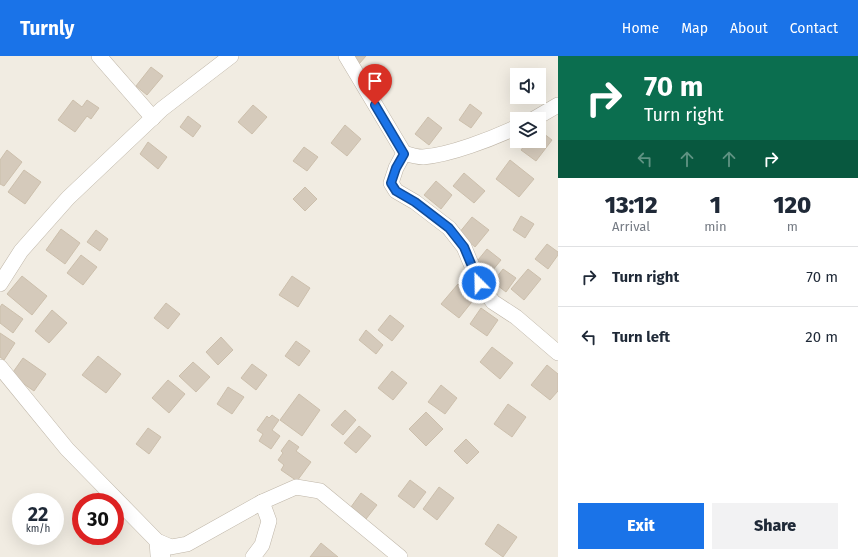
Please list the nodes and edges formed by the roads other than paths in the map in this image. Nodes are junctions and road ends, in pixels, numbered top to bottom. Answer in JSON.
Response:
{"nodes":[{"id":1,"x":99,"y":56,"type":"edge"},
{"id":2,"x":231,"y":56,"type":"edge"},
{"id":3,"x":346,"y":56,"type":"edge"},
{"id":4,"x":558,"y":105,"type":"edge"},
{"id":5,"x":546,"y":112,"type":"edge"},
{"id":6,"x":153,"y":118,"type":"junction"},
{"id":7,"x":510,"y":130,"type":"edge"},
{"id":8,"x":404,"y":154,"type":"junction"},
{"id":9,"x":0,"y":284,"type":"edge"},
{"id":10,"x":558,"y":353,"type":"edge"},
{"id":11,"x":0,"y":367,"type":"edge"},
{"id":12,"x":262,"y":502,"type":"junction"},
{"id":13,"x":157,"y":541,"type":"junction"},
{"id":14,"x":163,"y":557,"type":"edge"},
{"id":15,"x":253,"y":557,"type":"edge"},
{"id":16,"x":400,"y":557,"type":"edge"}],
"edges":[{"from":1,"to":6,"type":"street"},
{"from":2,"to":6,"type":"street"},
{"from":3,"to":8,"type":"street"},
{"from":4,"to":5,"type":"street"},
{"from":6,"to":9,"type":"street"},
{"from":7,"to":8,"type":"street"},
{"from":8,"to":10,"type":"street"},
{"from":11,"to":13,"type":"street"},
{"from":12,"to":13,"type":"street"},
{"from":12,"to":15,"type":"street"},
{"from":12,"to":16,"type":"street"},
{"from":13,"to":14,"type":"street"}]}
